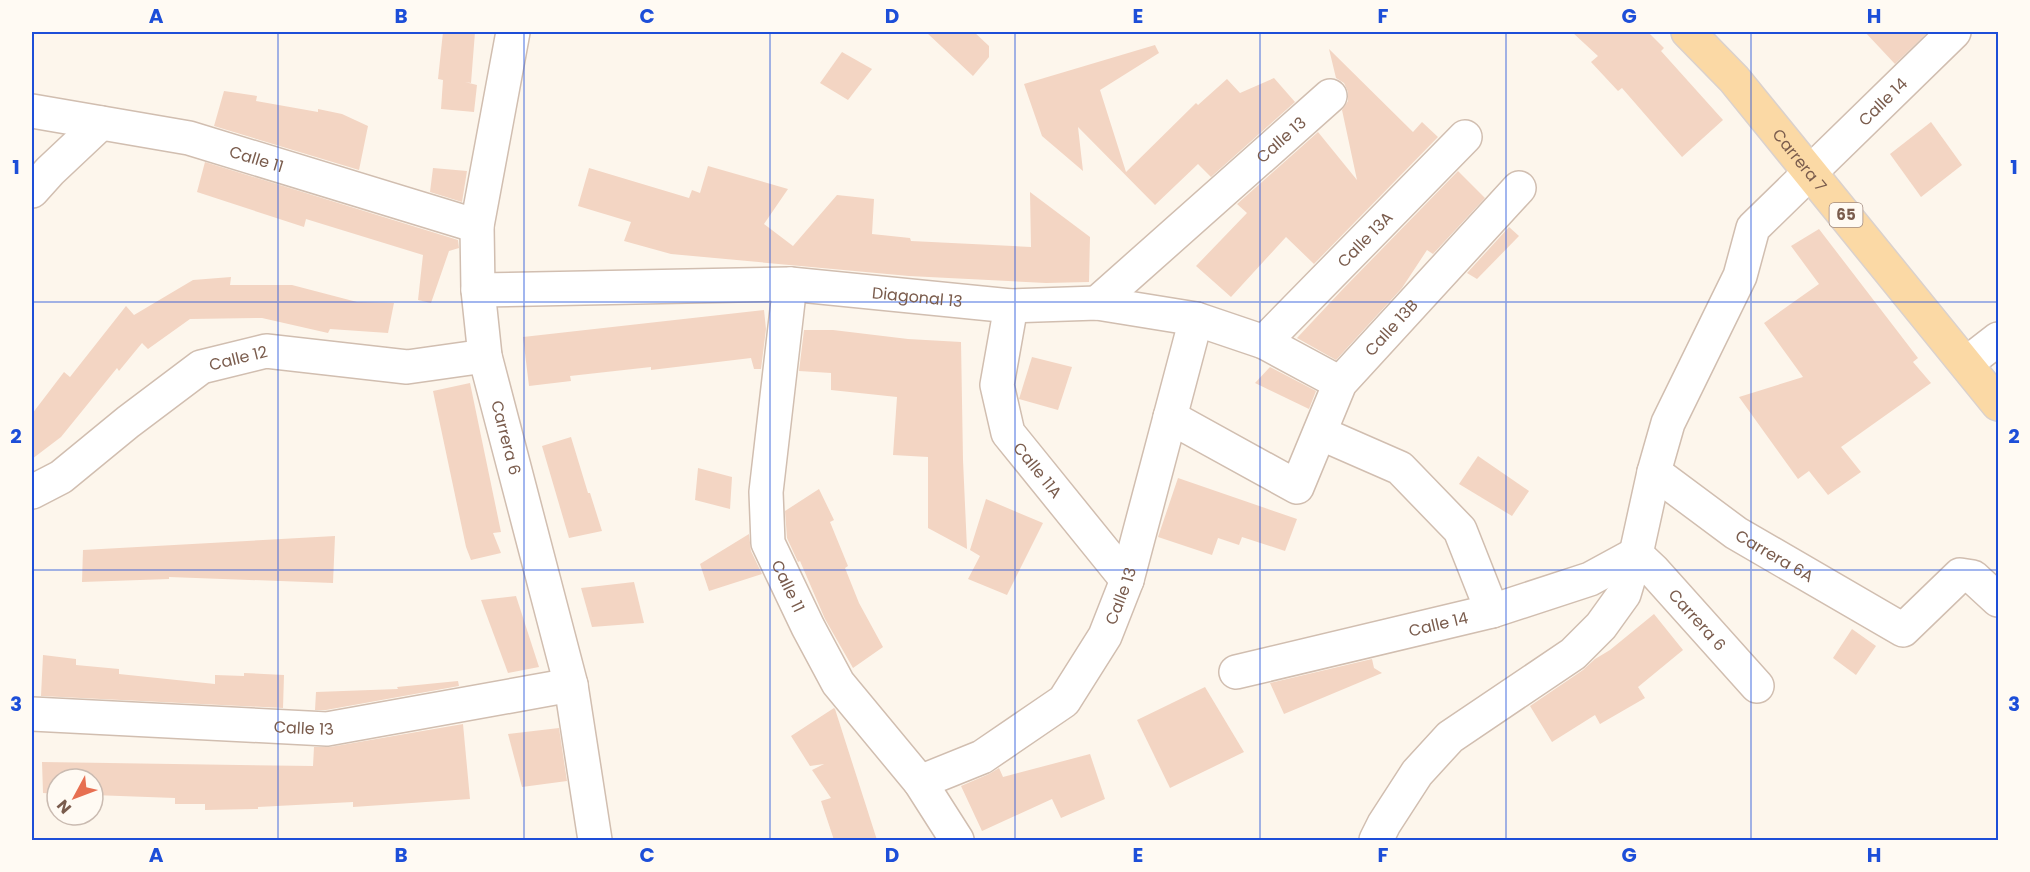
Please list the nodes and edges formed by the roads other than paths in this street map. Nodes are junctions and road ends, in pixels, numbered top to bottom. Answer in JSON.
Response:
{"nodes":[{"id":1,"x":513,"y":32,"type":"edge"},
{"id":2,"x":1688,"y":32,"type":"edge"},
{"id":3,"x":1954,"y":32,"type":"edge"},
{"id":4,"x":1330,"y":96,"type":"dead end"},
{"id":5,"x":32,"y":111,"type":"edge"},
{"id":6,"x":101,"y":123,"type":"junction"},
{"id":7,"x":1465,"y":137,"type":"dead end"},
{"id":8,"x":1810,"y":172,"type":"junction"},
{"id":9,"x":1519,"y":188,"type":"dead end"},
{"id":10,"x":32,"y":191,"type":"edge"},
{"id":11,"x":477,"y":226,"type":"junction"},
{"id":12,"x":789,"y":284,"type":"junction"},
{"id":13,"x":478,"y":290,"type":"junction"},
{"id":14,"x":1097,"y":303,"type":"junction"},
{"id":15,"x":1011,"y":306,"type":"junction"},
{"id":16,"x":1196,"y":319,"type":"junction"},
{"id":17,"x":1998,"y":339,"type":"edge"},
{"id":18,"x":1264,"y":342,"type":"junction"},
{"id":19,"x":485,"y":356,"type":"junction"},
{"id":20,"x":1967,"y":363,"type":"junction"},
{"id":21,"x":1340,"y":383,"type":"junction"},
{"id":22,"x":1998,"y":404,"type":"edge"},
{"id":23,"x":1170,"y":417,"type":"junction"},
{"id":24,"x":1320,"y":432,"type":"junction"},
{"id":25,"x":1654,"y":472,"type":"junction"},
{"id":26,"x":32,"y":492,"type":"edge"},
{"id":27,"x":1635,"y":554,"type":"junction"},
{"id":28,"x":1127,"y":580,"type":"junction"},
{"id":29,"x":1998,"y":600,"type":"edge"},
{"id":30,"x":1492,"y":611,"type":"junction"},
{"id":31,"x":1236,"y":672,"type":"dead end"},
{"id":32,"x":571,"y":685,"type":"junction"},
{"id":33,"x":1757,"y":686,"type":"dead end"},
{"id":34,"x":32,"y":714,"type":"edge"},
{"id":35,"x":920,"y":782,"type":"junction"},
{"id":36,"x":595,"y":840,"type":"edge"},
{"id":37,"x":957,"y":840,"type":"edge"},
{"id":38,"x":1376,"y":840,"type":"edge"}],
"edges":[{"from":1,"to":11,"type":"street","name":"Carrera 6"},
{"from":2,"to":8,"type":"main road","name":"Carrera 7","number":"65"},
{"from":3,"to":8,"type":"street","name":"Calle 14"},
{"from":4,"to":14,"type":"street","name":"Calle 13"},
{"from":5,"to":6,"type":"street","name":"Calle 11"},
{"from":6,"to":10,"type":"street"},
{"from":6,"to":11,"type":"street","name":"Calle 11"},
{"from":7,"to":18,"type":"street","name":"Calle 13A"},
{"from":8,"to":20,"type":"main road","name":"Carrera 7","number":"65"},
{"from":8,"to":25,"type":"street","name":"Calle 14"},
{"from":9,"to":21,"type":"street","name":"Calle 13B"},
{"from":11,"to":13,"type":"street","name":"Carrera 6"},
{"from":12,"to":13,"type":"street","name":"Diagonal 13"},
{"from":12,"to":15,"type":"street","name":"Diagonal 13"},
{"from":12,"to":35,"type":"street","name":"Calle 11"},
{"from":13,"to":19,"type":"street","name":"Carrera 6"},
{"from":14,"to":15,"type":"street","name":"Diagonal 13"},
{"from":14,"to":16,"type":"street","name":"Diagonal 13"},
{"from":15,"to":28,"type":"street","name":"Calle 11A"},
{"from":16,"to":18,"type":"street","name":"Diagonal 13"},
{"from":16,"to":23,"type":"street","name":"Calle 13"},
{"from":17,"to":20,"type":"street"},
{"from":18,"to":21,"type":"street","name":"Diagonal 13"},
{"from":19,"to":26,"type":"street","name":"Calle 12"},
{"from":19,"to":32,"type":"street","name":"Carrera 6"},
{"from":20,"to":22,"type":"main road","name":"Carrera 7","number":"65"},
{"from":21,"to":24,"type":"street","name":"Calle 13B"},
{"from":23,"to":24,"type":"street","name":"Calle 13B"},
{"from":23,"to":28,"type":"street","name":"Calle 13"},
{"from":24,"to":30,"type":"street"},
{"from":25,"to":27,"type":"street","name":"Calle 14"},
{"from":25,"to":29,"type":"street","name":"Carrera 6A"},
{"from":27,"to":30,"type":"street","name":"Calle 14"},
{"from":27,"to":33,"type":"street","name":"Carrera 6"},
{"from":27,"to":38,"type":"street","name":"Calle 14"},
{"from":28,"to":35,"type":"street","name":"Calle 13"},
{"from":30,"to":31,"type":"street","name":"Calle 14"},
{"from":32,"to":34,"type":"street","name":"Calle 13"},
{"from":32,"to":36,"type":"street","name":"Carrera 6"},
{"from":35,"to":37,"type":"street","name":"Calle 11"}]}
